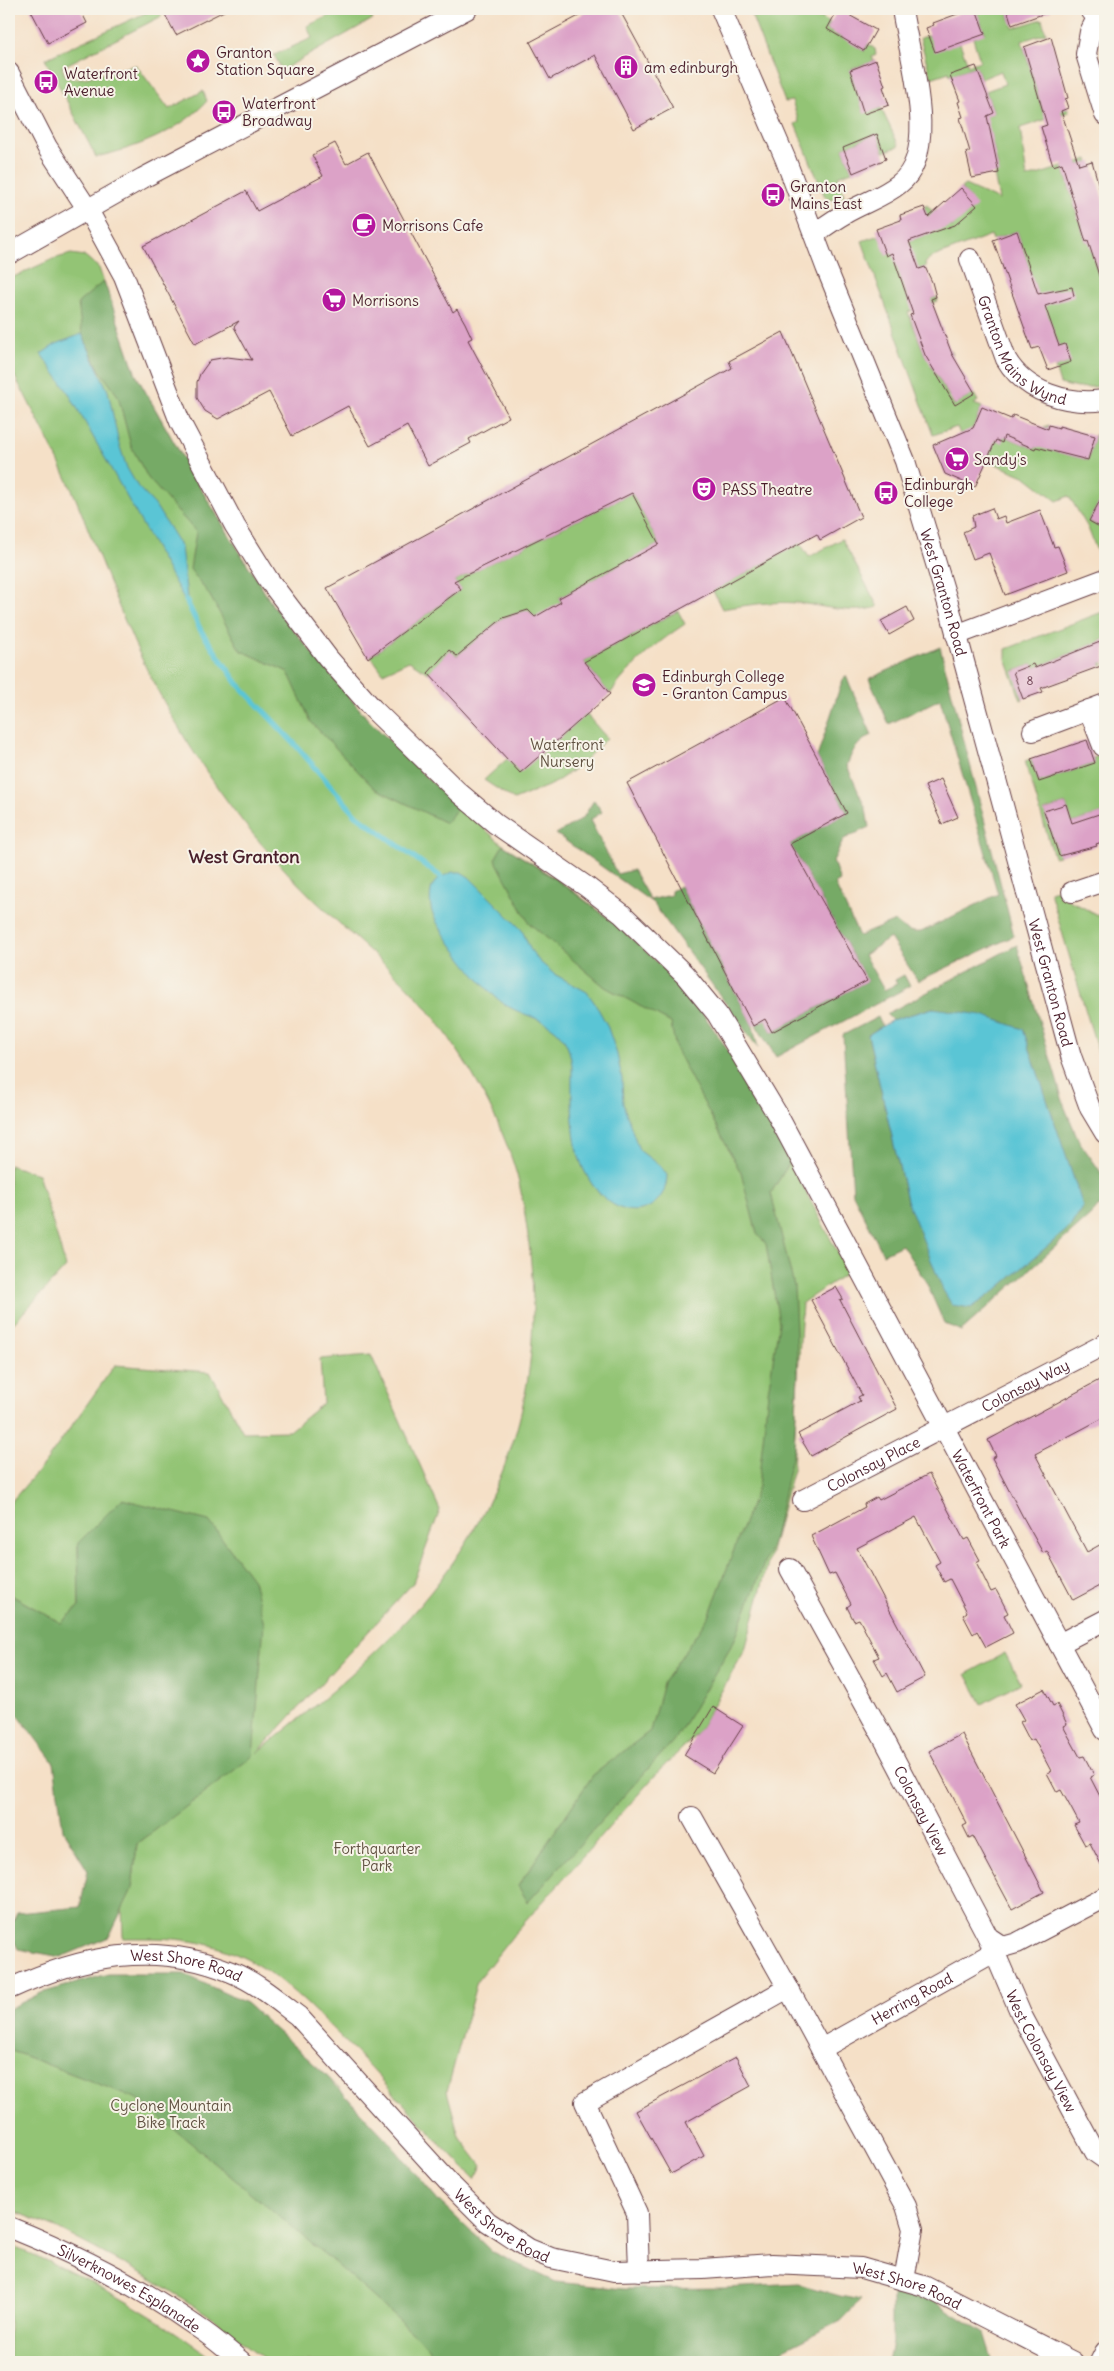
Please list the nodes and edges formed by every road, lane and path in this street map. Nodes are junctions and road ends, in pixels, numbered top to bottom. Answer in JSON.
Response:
{"nodes":[{"id":1,"x":467,"y":9,"type":"edge"},
{"id":2,"x":721,"y":9,"type":"edge"},
{"id":3,"x":902,"y":9,"type":"edge"},
{"id":4,"x":1097,"y":14,"type":"edge"},
{"id":5,"x":9,"y":73,"type":"edge"},
{"id":6,"x":1105,"y":115,"type":"edge"},
{"id":7,"x":88,"y":210,"type":"junction"},
{"id":8,"x":814,"y":234,"type":"junction"},
{"id":9,"x":9,"y":254,"type":"edge"},
{"id":10,"x":970,"y":259,"type":"dead end"},
{"id":11,"x":1105,"y":400,"type":"edge"},
{"id":12,"x":1105,"y":579,"type":"edge"},
{"id":13,"x":956,"y":635,"type":"junction"},
{"id":14,"x":1097,"y":707,"type":"edge"},
{"id":15,"x":1033,"y":731,"type":"dead end"},
{"id":16,"x":1103,"y":746,"type":"dead end"},
{"id":17,"x":1105,"y":881,"type":"edge"},
{"id":18,"x":1072,"y":892,"type":"dead end"},
{"id":19,"x":1105,"y":1132,"type":"edge"},
{"id":20,"x":1105,"y":1344,"type":"edge"},
{"id":21,"x":944,"y":1427,"type":"junction"},
{"id":22,"x":803,"y":1500,"type":"dead end"},
{"id":23,"x":790,"y":1569,"type":"dead end"},
{"id":24,"x":1105,"y":1620,"type":"edge"},
{"id":25,"x":1059,"y":1644,"type":"junction"},
{"id":26,"x":1105,"y":1730,"type":"edge"},
{"id":27,"x":692,"y":1818,"type":"dead end"},
{"id":28,"x":1105,"y":1897,"type":"edge"},
{"id":29,"x":995,"y":1945,"type":"junction"},
{"id":30,"x":788,"y":1988,"type":"junction"},
{"id":31,"x":9,"y":1989,"type":"edge"},
{"id":32,"x":821,"y":2048,"type":"junction"},
{"id":33,"x":1105,"y":2159,"type":"edge"},
{"id":34,"x":9,"y":2227,"type":"edge"},
{"id":35,"x":639,"y":2271,"type":"junction"},
{"id":36,"x":904,"y":2280,"type":"junction"},
{"id":37,"x":1105,"y":2352,"type":"edge"},
{"id":38,"x":242,"y":2362,"type":"edge"},
{"id":39,"x":1074,"y":2362,"type":"edge"},
{"id":40,"x":1100,"y":2362,"type":"edge"}],
"edges":[{"from":1,"to":7,"type":"street"},
{"from":2,"to":8,"type":"street","name":"West Granton Road"},
{"from":3,"to":8,"type":"street"},
{"from":4,"to":6,"type":"street"},
{"from":5,"to":7,"type":"street"},
{"from":7,"to":9,"type":"street"},
{"from":7,"to":21,"type":"street","name":"Waterfront Park"},
{"from":8,"to":13,"type":"street","name":"West Granton Road"},
{"from":10,"to":11,"type":"street","name":"Granton Mains Wynd"},
{"from":12,"to":13,"type":"street"},
{"from":13,"to":19,"type":"street","name":"West Granton Road"},
{"from":14,"to":15,"type":"street"},
{"from":14,"to":16,"type":"street"},
{"from":17,"to":18,"type":"street"},
{"from":20,"to":21,"type":"street","name":"Colonsay Way"},
{"from":21,"to":22,"type":"street","name":"Colonsay Place"},
{"from":21,"to":25,"type":"street","name":"Waterfront Park"},
{"from":23,"to":29,"type":"street","name":"Colonsay View"},
{"from":24,"to":25,"type":"street"},
{"from":25,"to":26,"type":"street","name":"Waterfront Park"},
{"from":27,"to":30,"type":"street"},
{"from":28,"to":29,"type":"street"},
{"from":29,"to":32,"type":"street","name":"Herring Road"},
{"from":29,"to":33,"type":"street","name":"West Colonsay View"},
{"from":30,"to":32,"type":"street"},
{"from":30,"to":35,"type":"street"},
{"from":31,"to":35,"type":"street","name":"West Shore Road"},
{"from":32,"to":36,"type":"street"},
{"from":34,"to":38,"type":"street","name":"Silverknowes Esplanade"},
{"from":35,"to":36,"type":"street","name":"West Shore Road"},
{"from":36,"to":39,"type":"street","name":"West Shore Road"},
{"from":37,"to":40,"type":"street"}]}
